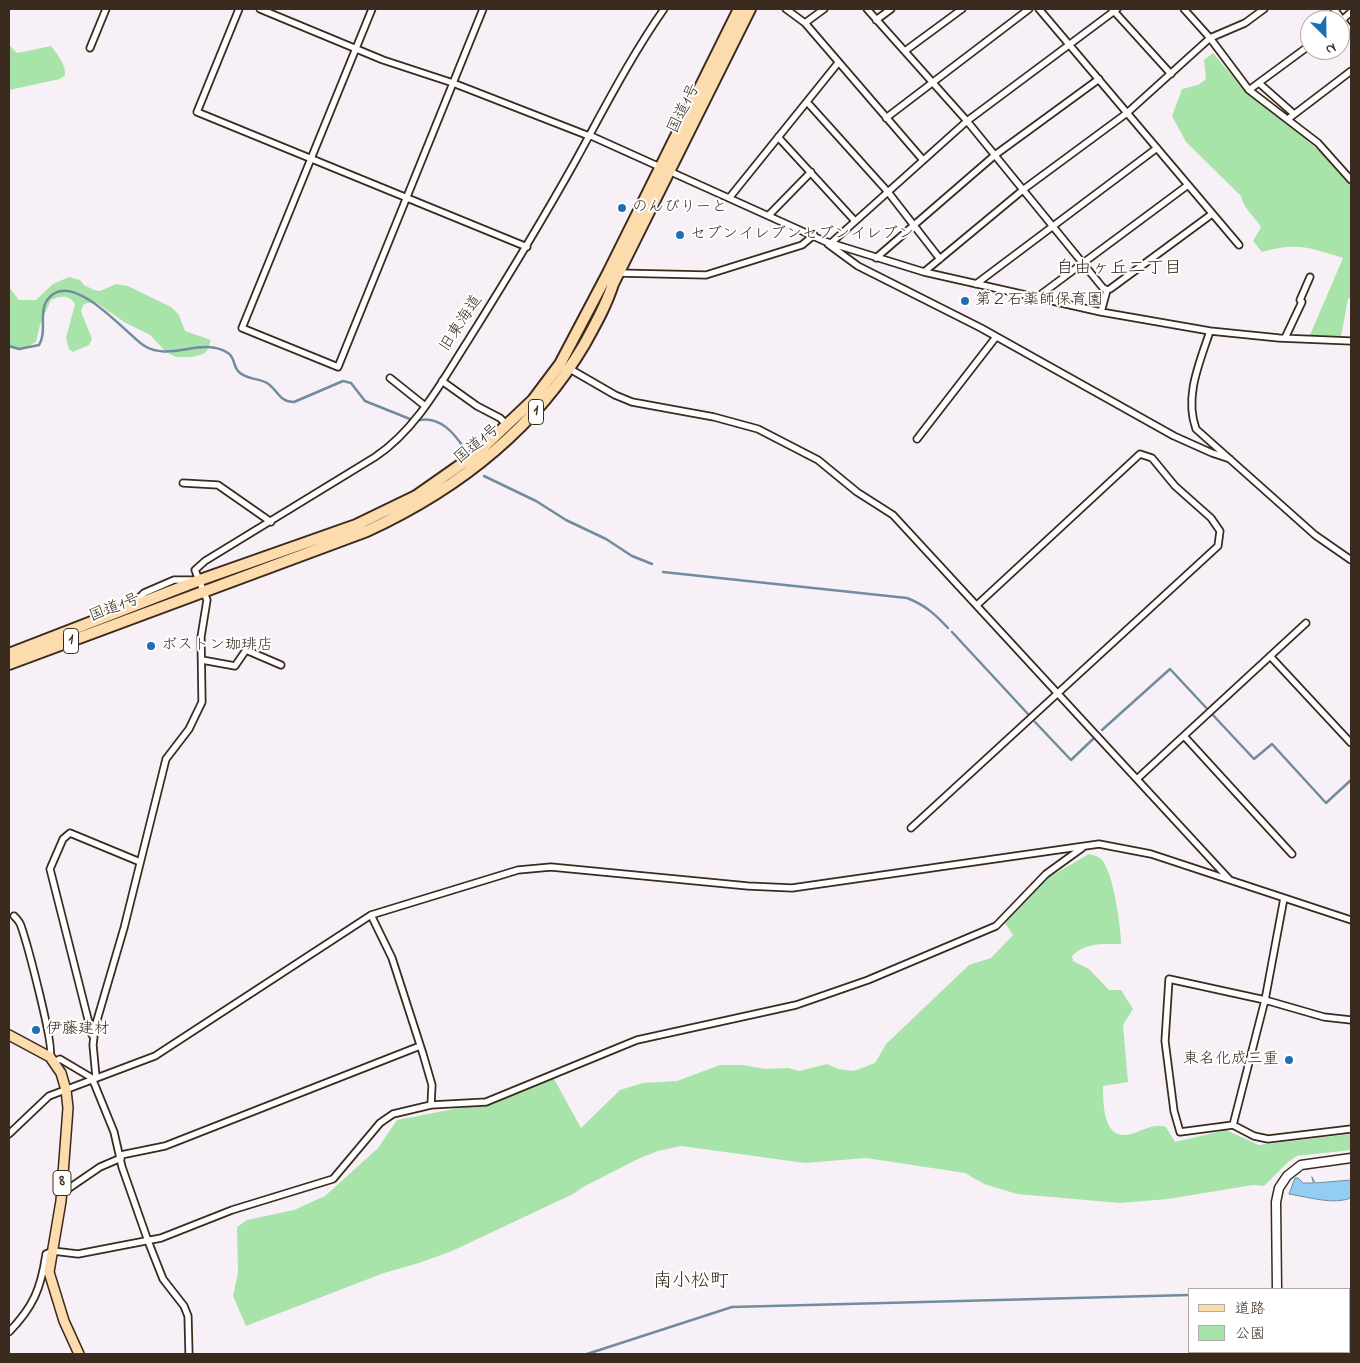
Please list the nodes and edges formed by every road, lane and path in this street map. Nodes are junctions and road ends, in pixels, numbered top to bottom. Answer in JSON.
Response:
{"nodes":[{"id":1,"x":106,"y":9,"type":"edge"},
{"id":2,"x":239,"y":9,"type":"edge"},
{"id":3,"x":260,"y":9,"type":"edge"},
{"id":4,"x":372,"y":9,"type":"edge"},
{"id":5,"x":483,"y":9,"type":"edge"},
{"id":6,"x":664,"y":9,"type":"edge"},
{"id":7,"x":739,"y":9,"type":"edge"},
{"id":8,"x":750,"y":9,"type":"edge"},
{"id":9,"x":786,"y":9,"type":"edge"},
{"id":10,"x":824,"y":9,"type":"edge"},
{"id":11,"x":867,"y":9,"type":"edge"},
{"id":12,"x":891,"y":9,"type":"edge"},
{"id":13,"x":962,"y":9,"type":"edge"},
{"id":14,"x":1029,"y":9,"type":"edge"},
{"id":15,"x":1039,"y":9,"type":"edge"},
{"id":16,"x":1264,"y":9,"type":"edge"},
{"id":17,"x":1115,"y":10,"type":"edge"},
{"id":18,"x":1187,"y":10,"type":"edge"},
{"id":19,"x":876,"y":20,"type":"junction"},
{"id":20,"x":805,"y":23,"type":"junction"},
{"id":21,"x":1210,"y":38,"type":"junction"},
{"id":22,"x":1070,"y":45,"type":"junction"},
{"id":23,"x":90,"y":48,"type":"dead end"},
{"id":24,"x":356,"y":48,"type":"junction"},
{"id":25,"x":905,"y":51,"type":"junction"},
{"id":26,"x":1300,"y":51,"type":"edge"},
{"id":27,"x":838,"y":63,"type":"junction"},
{"id":28,"x":1351,"y":71,"type":"edge"},
{"id":29,"x":1171,"y":74,"type":"junction"},
{"id":30,"x":1099,"y":79,"type":"junction"},
{"id":31,"x":1259,"y":82,"type":"junction"},
{"id":32,"x":453,"y":83,"type":"junction"},
{"id":33,"x":934,"y":83,"type":"junction"},
{"id":34,"x":1249,"y":90,"type":"junction"},
{"id":35,"x":807,"y":102,"type":"junction"},
{"id":36,"x":1127,"y":113,"type":"junction"},
{"id":37,"x":1294,"y":114,"type":"junction"},
{"id":38,"x":886,"y":118,"type":"junction"},
{"id":39,"x":1288,"y":119,"type":"junction"},
{"id":40,"x":967,"y":121,"type":"junction"},
{"id":41,"x":589,"y":136,"type":"junction"},
{"id":42,"x":778,"y":137,"type":"junction"},
{"id":43,"x":1157,"y":148,"type":"junction"},
{"id":44,"x":995,"y":155,"type":"junction"},
{"id":45,"x":311,"y":159,"type":"junction"},
{"id":46,"x":923,"y":160,"type":"junction"},
{"id":47,"x":659,"y":167,"type":"junction"},
{"id":48,"x":671,"y":172,"type":"junction"},
{"id":49,"x":811,"y":172,"type":"junction"},
{"id":50,"x":1351,"y":180,"type":"edge"},
{"id":51,"x":1188,"y":185,"type":"junction"},
{"id":52,"x":1024,"y":189,"type":"junction"},
{"id":53,"x":888,"y":192,"type":"junction"},
{"id":54,"x":730,"y":197,"type":"junction"},
{"id":55,"x":407,"y":198,"type":"junction"},
{"id":56,"x":1212,"y":214,"type":"junction"},
{"id":57,"x":769,"y":216,"type":"junction"},
{"id":58,"x":855,"y":221,"type":"junction"},
{"id":59,"x":914,"y":225,"type":"junction"},
{"id":60,"x":1053,"y":226,"type":"junction"},
{"id":61,"x":814,"y":235,"type":"junction"},
{"id":62,"x":824,"y":241,"type":"junction"},
{"id":63,"x":831,"y":243,"type":"junction"},
{"id":64,"x":1239,"y":245,"type":"dead end"},
{"id":65,"x":527,"y":247,"type":"junction"},
{"id":66,"x":876,"y":258,"type":"junction"},
{"id":67,"x":940,"y":259,"type":"junction"},
{"id":68,"x":1083,"y":263,"type":"junction"},
{"id":69,"x":924,"y":272,"type":"junction"},
{"id":70,"x":608,"y":273,"type":"junction"},
{"id":71,"x":619,"y":274,"type":"junction"},
{"id":72,"x":1310,"y":277,"type":"dead end"},
{"id":73,"x":976,"y":284,"type":"junction"},
{"id":74,"x":1106,"y":290,"type":"junction"},
{"id":75,"x":1036,"y":298,"type":"junction"},
{"id":76,"x":1100,"y":312,"type":"junction"},
{"id":77,"x":1210,"y":331,"type":"junction"},
{"id":78,"x":996,"y":337,"type":"junction"},
{"id":79,"x":1285,"y":338,"type":"junction"},
{"id":80,"x":1351,"y":341,"type":"edge"},
{"id":81,"x":570,"y":369,"type":"junction"},
{"id":82,"x":390,"y":378,"type":"dead end"},
{"id":83,"x":442,"y":381,"type":"junction"},
{"id":84,"x":425,"y":406,"type":"junction"},
{"id":85,"x":508,"y":425,"type":"junction"},
{"id":86,"x":916,"y":439,"type":"dead end"},
{"id":87,"x":1230,"y":459,"type":"junction"},
{"id":88,"x":183,"y":483,"type":"dead end"},
{"id":89,"x":391,"y":514,"type":"junction"},
{"id":90,"x":271,"y":522,"type":"junction"},
{"id":91,"x":1351,"y":560,"type":"edge"},
{"id":92,"x":200,"y":580,"type":"junction"},
{"id":93,"x":205,"y":591,"type":"junction"},
{"id":94,"x":977,"y":605,"type":"junction"},
{"id":95,"x":128,"y":609,"type":"junction"},
{"id":96,"x":1306,"y":623,"type":"dead end"},
{"id":97,"x":9,"y":654,"type":"edge"},
{"id":98,"x":1270,"y":656,"type":"junction"},
{"id":99,"x":202,"y":660,"type":"junction"},
{"id":100,"x":9,"y":664,"type":"edge"},
{"id":101,"x":281,"y":665,"type":"dead end"},
{"id":102,"x":1058,"y":692,"type":"junction"},
{"id":103,"x":1184,"y":736,"type":"junction"},
{"id":104,"x":1351,"y":743,"type":"edge"},
{"id":105,"x":1138,"y":778,"type":"junction"},
{"id":106,"x":911,"y":828,"type":"dead end"},
{"id":107,"x":1084,"y":846,"type":"junction"},
{"id":108,"x":1292,"y":854,"type":"dead end"},
{"id":109,"x":140,"y":862,"type":"junction"},
{"id":110,"x":1229,"y":879,"type":"junction"},
{"id":111,"x":1284,"y":898,"type":"junction"},
{"id":112,"x":370,"y":915,"type":"junction"},
{"id":113,"x":14,"y":916,"type":"dead end"},
{"id":114,"x":1351,"y":920,"type":"edge"},
{"id":115,"x":1265,"y":1000,"type":"junction"},
{"id":116,"x":1351,"y":1020,"type":"edge"},
{"id":117,"x":9,"y":1035,"type":"edge"},
{"id":118,"x":93,"y":1037,"type":"junction"},
{"id":119,"x":420,"y":1046,"type":"junction"},
{"id":120,"x":52,"y":1060,"type":"junction"},
{"id":121,"x":94,"y":1077,"type":"junction"},
{"id":122,"x":66,"y":1090,"type":"junction"},
{"id":123,"x":430,"y":1105,"type":"junction"},
{"id":124,"x":1233,"y":1125,"type":"junction"},
{"id":125,"x":1351,"y":1129,"type":"edge"},
{"id":126,"x":9,"y":1134,"type":"edge"},
{"id":127,"x":121,"y":1157,"type":"junction"},
{"id":128,"x":1351,"y":1158,"type":"edge"},
{"id":129,"x":62,"y":1193,"type":"junction"},
{"id":130,"x":148,"y":1241,"type":"junction"},
{"id":131,"x":52,"y":1251,"type":"junction"},
{"id":132,"x":1277,"y":1288,"type":"edge"},
{"id":133,"x":9,"y":1332,"type":"edge"},
{"id":134,"x":79,"y":1354,"type":"edge"},
{"id":135,"x":189,"y":1354,"type":"edge"}],
"edges":[{"from":1,"to":23,"type":"street"},
{"from":2,"to":45,"type":"street"},
{"from":3,"to":24,"type":"street"},
{"from":4,"to":24,"type":"street"},
{"from":5,"to":32,"type":"street"},
{"from":6,"to":41,"type":"street","name":"旧東海道"},
{"from":7,"to":47,"type":"highway","name":"国道1号","number":"1"},
{"from":8,"to":48,"type":"highway","name":"国道1号","number":"1"},
{"from":9,"to":20,"type":"street"},
{"from":10,"to":20,"type":"street"},
{"from":11,"to":19,"type":"street"},
{"from":12,"to":19,"type":"street"},
{"from":13,"to":25,"type":"street"},
{"from":14,"to":33,"type":"street"},
{"from":15,"to":22,"type":"street"},
{"from":16,"to":21,"type":"street"},
{"from":17,"to":22,"type":"street"},
{"from":17,"to":29,"type":"street"},
{"from":18,"to":21,"type":"street"},
{"from":19,"to":25,"type":"street"},
{"from":20,"to":27,"type":"street"},
{"from":21,"to":29,"type":"street"},
{"from":21,"to":34,"type":"street"},
{"from":22,"to":30,"type":"street"},
{"from":22,"to":40,"type":"street"},
{"from":24,"to":32,"type":"street"},
{"from":24,"to":45,"type":"street"},
{"from":25,"to":33,"type":"street"},
{"from":26,"to":31,"type":"street"},
{"from":27,"to":35,"type":"street"},
{"from":27,"to":38,"type":"street"},
{"from":28,"to":37,"type":"street"},
{"from":29,"to":36,"type":"street"},
{"from":30,"to":36,"type":"street"},
{"from":30,"to":44,"type":"street"},
{"from":31,"to":34,"type":"street"},
{"from":31,"to":37,"type":"street"},
{"from":32,"to":41,"type":"street"},
{"from":32,"to":55,"type":"street"},
{"from":33,"to":38,"type":"street"},
{"from":33,"to":40,"type":"street"},
{"from":34,"to":39,"type":"street"},
{"from":35,"to":42,"type":"street"},
{"from":35,"to":53,"type":"street"},
{"from":36,"to":43,"type":"street"},
{"from":36,"to":52,"type":"street"},
{"from":37,"to":39,"type":"street"},
{"from":38,"to":46,"type":"street"},
{"from":39,"to":50,"type":"street"},
{"from":40,"to":44,"type":"street"},
{"from":40,"to":46,"type":"street"},
{"from":41,"to":47,"type":"street"},
{"from":41,"to":65,"type":"street","name":"旧東海道"},
{"from":42,"to":49,"type":"street"},
{"from":42,"to":54,"type":"street"},
{"from":43,"to":51,"type":"street"},
{"from":43,"to":60,"type":"street"},
{"from":44,"to":52,"type":"street"},
{"from":44,"to":59,"type":"street"},
{"from":45,"to":55,"type":"street"},
{"from":45,"to":55,"type":"street"},
{"from":46,"to":53,"type":"street"},
{"from":47,"to":48,"type":"street"},
{"from":47,"to":70,"type":"highway","name":"国道1号","number":"1"},
{"from":48,"to":54,"type":"street"},
{"from":48,"to":71,"type":"highway","name":"国道1号","number":"1"},
{"from":49,"to":57,"type":"street"},
{"from":49,"to":58,"type":"street"},
{"from":51,"to":56,"type":"street"},
{"from":51,"to":68,"type":"street"},
{"from":52,"to":60,"type":"street"},
{"from":52,"to":67,"type":"street"},
{"from":53,"to":58,"type":"street"},
{"from":53,"to":59,"type":"street"},
{"from":54,"to":57,"type":"street"},
{"from":55,"to":65,"type":"street"},
{"from":56,"to":64,"type":"street"},
{"from":56,"to":74,"type":"street"},
{"from":57,"to":61,"type":"street"},
{"from":58,"to":63,"type":"street"},
{"from":59,"to":66,"type":"street"},
{"from":59,"to":67,"type":"street"},
{"from":60,"to":68,"type":"street"},
{"from":60,"to":73,"type":"street"},
{"from":61,"to":62,"type":"street"},
{"from":61,"to":71,"type":"street"},
{"from":62,"to":63,"type":"street"},
{"from":62,"to":78,"type":"street"},
{"from":63,"to":66,"type":"street"},
{"from":65,"to":83,"type":"street","name":"旧東海道"},
{"from":66,"to":69,"type":"street"},
{"from":67,"to":69,"type":"street"},
{"from":68,"to":74,"type":"street"},
{"from":68,"to":75,"type":"street"},
{"from":69,"to":73,"type":"street"},
{"from":70,"to":71,"type":"street"},
{"from":70,"to":85,"type":"highway","name":"国道1号","number":"1"},
{"from":71,"to":81,"type":"highway","name":"国道1号","number":"1"},
{"from":72,"to":79,"type":"street"},
{"from":73,"to":75,"type":"street"},
{"from":74,"to":76,"type":"street"},
{"from":75,"to":76,"type":"street"},
{"from":76,"to":77,"type":"street"},
{"from":77,"to":79,"type":"street"},
{"from":77,"to":87,"type":"street"},
{"from":78,"to":86,"type":"street"},
{"from":78,"to":87,"type":"street"},
{"from":79,"to":80,"type":"street"},
{"from":81,"to":89,"type":"highway","name":"国道1号","number":"1"},
{"from":81,"to":94,"type":"street"},
{"from":82,"to":84,"type":"street"},
{"from":83,"to":84,"type":"street","name":"旧東海道"},
{"from":83,"to":85,"type":"street"},
{"from":84,"to":90,"type":"street","name":"旧東海道"},
{"from":85,"to":89,"type":"highway","name":"国道1号","number":"1"},
{"from":87,"to":91,"type":"street"},
{"from":88,"to":90,"type":"street"},
{"from":89,"to":92,"type":"highway","name":"国道1号","number":"1"},
{"from":89,"to":93,"type":"highway","name":"国道1号","number":"1"},
{"from":90,"to":92,"type":"street","name":"旧東海道"},
{"from":92,"to":93,"type":"street"},
{"from":92,"to":95,"type":"highway","name":"国道1号","number":"1"},
{"from":92,"to":95,"type":"street"},
{"from":93,"to":99,"type":"street"},
{"from":93,"to":100,"type":"highway","name":"国道1号","number":"1"},
{"from":94,"to":102,"type":"street"},
{"from":94,"to":102,"type":"street"},
{"from":95,"to":97,"type":"highway","name":"国道1号","number":"1"},
{"from":96,"to":98,"type":"street"},
{"from":98,"to":103,"type":"street"},
{"from":98,"to":104,"type":"street"},
{"from":99,"to":101,"type":"street"},
{"from":99,"to":109,"type":"street"},
{"from":102,"to":105,"type":"street"},
{"from":102,"to":106,"type":"street"},
{"from":103,"to":105,"type":"street"},
{"from":103,"to":108,"type":"street"},
{"from":105,"to":110,"type":"street"},
{"from":107,"to":110,"type":"street"},
{"from":107,"to":112,"type":"street"},
{"from":107,"to":123,"type":"street"},
{"from":109,"to":118,"type":"street"},
{"from":109,"to":118,"type":"street"},
{"from":110,"to":111,"type":"street"},
{"from":111,"to":114,"type":"street"},
{"from":111,"to":115,"type":"street"},
{"from":112,"to":119,"type":"street"},
{"from":112,"to":121,"type":"street"},
{"from":113,"to":120,"type":"street"},
{"from":115,"to":116,"type":"street"},
{"from":115,"to":124,"type":"street"},
{"from":115,"to":124,"type":"street"},
{"from":117,"to":120,"type":"main road"},
{"from":118,"to":121,"type":"street"},
{"from":119,"to":123,"type":"street"},
{"from":119,"to":127,"type":"street"},
{"from":120,"to":121,"type":"street"},
{"from":120,"to":122,"type":"main road","number":"8"},
{"from":121,"to":122,"type":"street"},
{"from":121,"to":127,"type":"street"},
{"from":122,"to":126,"type":"street"},
{"from":122,"to":129,"type":"main road","number":"8"},
{"from":123,"to":130,"type":"street"},
{"from":124,"to":125,"type":"street"},
{"from":127,"to":129,"type":"street"},
{"from":127,"to":130,"type":"street"},
{"from":128,"to":132,"type":"street"},
{"from":129,"to":131,"type":"main road","number":"8"},
{"from":130,"to":131,"type":"street"},
{"from":130,"to":135,"type":"street"},
{"from":131,"to":133,"type":"street"},
{"from":131,"to":134,"type":"main road","number":"8"}]}
